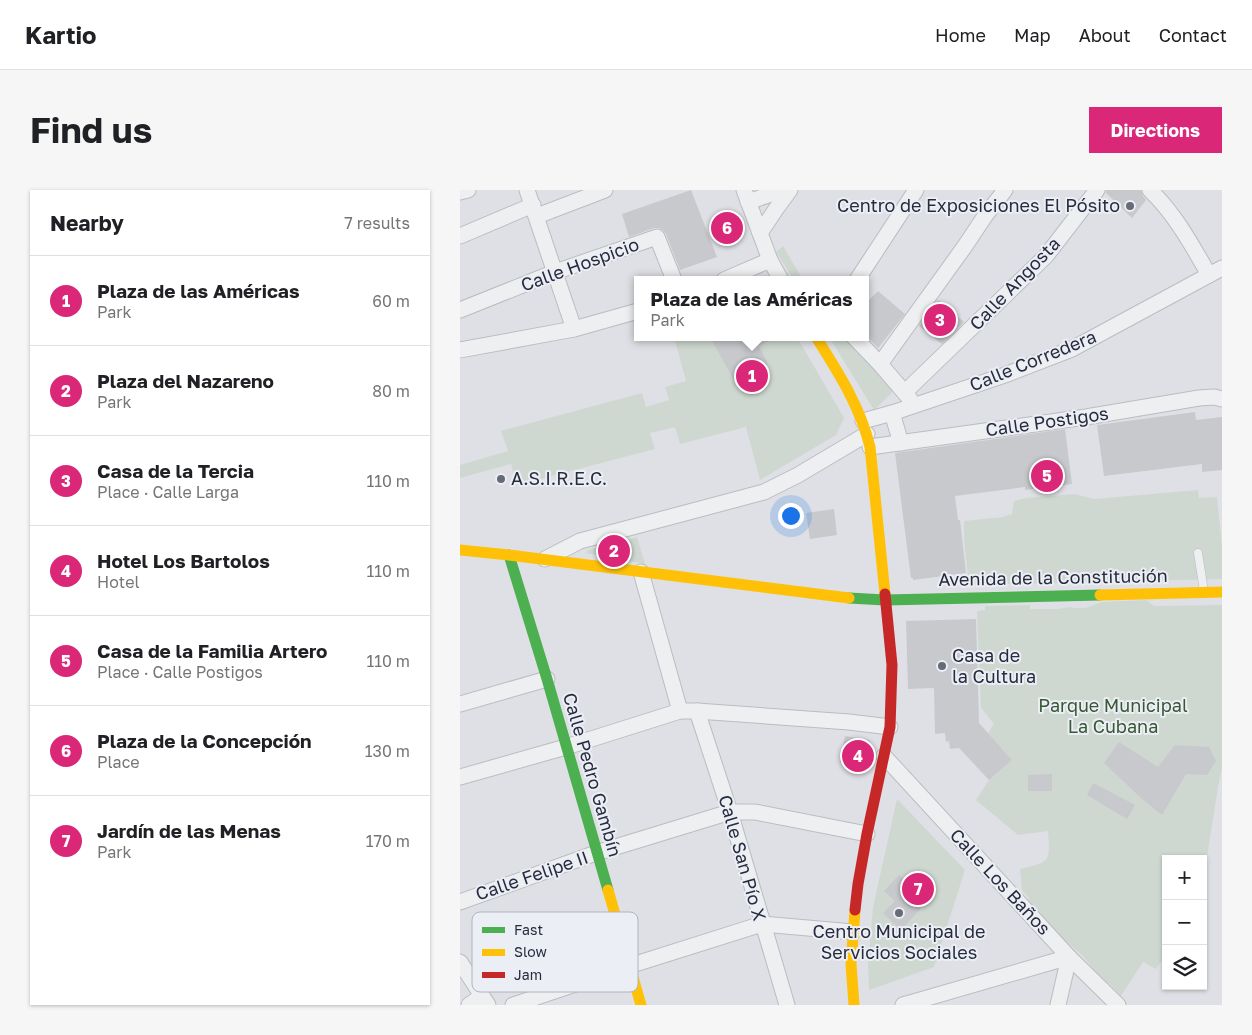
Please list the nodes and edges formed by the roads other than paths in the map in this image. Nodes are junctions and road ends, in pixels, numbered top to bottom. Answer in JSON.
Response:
{"nodes":[{"id":1,"x":468,"y":190,"type":"edge"},
{"id":2,"x":527,"y":190,"type":"edge"},
{"id":3,"x":605,"y":190,"type":"edge"},
{"id":4,"x":780,"y":190,"type":"edge"},
{"id":5,"x":790,"y":190,"type":"edge"},
{"id":6,"x":916,"y":190,"type":"edge"},
{"id":7,"x":1005,"y":190,"type":"edge"},
{"id":8,"x":1097,"y":190,"type":"edge"},
{"id":9,"x":1150,"y":190,"type":"edge"},
{"id":10,"x":460,"y":192,"type":"edge"},
{"id":11,"x":585,"y":193,"type":"edge"},
{"id":12,"x":746,"y":196,"type":"edge"},
{"id":13,"x":535,"y":210,"type":"junction"},
{"id":14,"x":760,"y":233,"type":"junction"},
{"id":15,"x":460,"y":236,"type":"edge"},
{"id":16,"x":770,"y":260,"type":"junction"},
{"id":17,"x":555,"y":272,"type":"junction"},
{"id":18,"x":1216,"y":272,"type":"edge"},
{"id":19,"x":672,"y":276,"type":"edge"},
{"id":20,"x":733,"y":276,"type":"edge"},
{"id":21,"x":779,"y":276,"type":"edge"},
{"id":22,"x":860,"y":276,"type":"edge"},
{"id":23,"x":460,"y":310,"type":"edge"},
{"id":24,"x":634,"y":311,"type":"edge"},
{"id":25,"x":574,"y":329,"type":"junction"},
{"id":26,"x":819,"y":341,"type":"edge"},
{"id":27,"x":858,"y":341,"type":"edge"},
{"id":28,"x":460,"y":350,"type":"edge"},
{"id":29,"x":880,"y":364,"type":"junction"},
{"id":30,"x":905,"y":392,"type":"junction"},
{"id":31,"x":1221,"y":397,"type":"edge"},
{"id":32,"x":915,"y":406,"type":"junction"},
{"id":33,"x":892,"y":413,"type":"junction"},
{"id":34,"x":867,"y":434,"type":"junction"},
{"id":35,"x":900,"y":443,"type":"junction"},
{"id":36,"x":460,"y":550,"type":"edge"},
{"id":37,"x":1198,"y":553,"type":"dead end"},
{"id":38,"x":509,"y":555,"type":"junction"},
{"id":39,"x":545,"y":559,"type":"junction"},
{"id":40,"x":641,"y":572,"type":"junction"},
{"id":41,"x":1222,"y":592,"type":"edge"},
{"id":42,"x":1204,"y":593,"type":"junction"},
{"id":43,"x":885,"y":600,"type":"junction"},
{"id":44,"x":547,"y":679,"type":"junction"},
{"id":45,"x":460,"y":704,"type":"edge"},
{"id":46,"x":698,"y":710,"type":"junction"},
{"id":47,"x":680,"y":711,"type":"junction"},
{"id":48,"x":890,"y":727,"type":"junction"},
{"id":49,"x":566,"y":747,"type":"junction"},
{"id":50,"x":884,"y":756,"type":"junction"},
{"id":51,"x":460,"y":778,"type":"edge"},
{"id":52,"x":730,"y":812,"type":"junction"},
{"id":53,"x":867,"y":834,"type":"junction"},
{"id":54,"x":596,"y":854,"type":"junction"},
{"id":55,"x":460,"y":902,"type":"edge"},
{"id":56,"x":613,"y":912,"type":"edge"},
{"id":57,"x":762,"y":924,"type":"junction"},
{"id":58,"x":853,"y":932,"type":"junction"},
{"id":59,"x":1069,"y":957,"type":"junction"},
{"id":60,"x":460,"y":962,"type":"edge"},
{"id":61,"x":638,"y":963,"type":"edge"},
{"id":62,"x":472,"y":980,"type":"edge"},
{"id":63,"x":552,"y":992,"type":"edge"},
{"id":64,"x":637,"y":992,"type":"edge"},
{"id":65,"x":485,"y":1000,"type":"edge"},
{"id":66,"x":469,"y":1005,"type":"edge"},
{"id":67,"x":513,"y":1005,"type":"edge"},
{"id":68,"x":641,"y":1005,"type":"edge"},
{"id":69,"x":787,"y":1005,"type":"edge"},
{"id":70,"x":854,"y":1005,"type":"edge"},
{"id":71,"x":904,"y":1005,"type":"edge"},
{"id":72,"x":1058,"y":1005,"type":"edge"},
{"id":73,"x":1118,"y":1005,"type":"edge"}],
"edges":[{"from":1,"to":10,"type":"street"},
{"from":2,"to":13,"type":"street"},
{"from":3,"to":11,"type":"street"},
{"from":4,"to":12,"type":"street"},
{"from":5,"to":14,"type":"street"},
{"from":6,"to":22,"type":"street"},
{"from":7,"to":29,"type":"street"},
{"from":8,"to":30,"type":"street","name":"Calle Angosta"},
{"from":9,"to":18,"type":"street"},
{"from":11,"to":13,"type":"street"},
{"from":12,"to":14,"type":"street"},
{"from":13,"to":15,"type":"street"},
{"from":13,"to":17,"type":"street"},
{"from":14,"to":16,"type":"street"},
{"from":16,"to":20,"type":"street"},
{"from":16,"to":21,"type":"street"},
{"from":17,"to":19,"type":"street","name":"Calle Hospicio"},
{"from":17,"to":23,"type":"street","name":"Calle Hospicio"},
{"from":17,"to":25,"type":"street"},
{"from":18,"to":32,"type":"street","name":"Calle Corredera"},
{"from":24,"to":25,"type":"street"},
{"from":25,"to":28,"type":"street"},
{"from":26,"to":34,"type":"street"},
{"from":27,"to":29,"type":"street"},
{"from":29,"to":30,"type":"street"},
{"from":30,"to":32,"type":"street"},
{"from":31,"to":35,"type":"street","name":"Calle Postigos"},
{"from":32,"to":33,"type":"street","name":"Calle Corredera"},
{"from":33,"to":34,"type":"street","name":"Calle Corredera"},
{"from":33,"to":35,"type":"street"},
{"from":34,"to":35,"type":"street","name":"Calle Postigos"},
{"from":34,"to":39,"type":"street"},
{"from":34,"to":43,"type":"street"},
{"from":36,"to":38,"type":"street","name":"Avenida de la Constitución"},
{"from":37,"to":42,"type":"lane"},
{"from":38,"to":39,"type":"street","name":"Avenida de la Constitución"},
{"from":38,"to":44,"type":"street","name":"Calle Pedro Gambín"},
{"from":39,"to":40,"type":"street","name":"Avenida de la Constitución"},
{"from":40,"to":43,"type":"street","name":"Avenida de la Constitución"},
{"from":40,"to":47,"type":"street"},
{"from":41,"to":42,"type":"street","name":"Avenida de la Constitución"},
{"from":42,"to":43,"type":"street","name":"Avenida de la Constitución"},
{"from":43,"to":48,"type":"street"},
{"from":44,"to":45,"type":"street"},
{"from":44,"to":49,"type":"street","name":"Calle Pedro Gambín"},
{"from":46,"to":47,"type":"street"},
{"from":46,"to":48,"type":"street"},
{"from":46,"to":52,"type":"street","name":"Calle San Pío X"},
{"from":47,"to":49,"type":"street"},
{"from":48,"to":50,"type":"street"},
{"from":49,"to":51,"type":"street"},
{"from":49,"to":54,"type":"street","name":"Calle Pedro Gambín"},
{"from":50,"to":53,"type":"street"},
{"from":50,"to":59,"type":"street","name":"Calle Los Baños"},
{"from":52,"to":53,"type":"street","name":"Calle Felipe II"},
{"from":52,"to":54,"type":"street","name":"Calle Felipe II"},
{"from":52,"to":57,"type":"street","name":"Calle San Pío X"},
{"from":53,"to":58,"type":"street"},
{"from":54,"to":55,"type":"street","name":"Calle Felipe II"},
{"from":54,"to":56,"type":"street","name":"Calle Pedro Gambín"},
{"from":57,"to":58,"type":"street"},
{"from":57,"to":61,"type":"street"},
{"from":57,"to":69,"type":"street","name":"Calle San Pío X"},
{"from":58,"to":70,"type":"street"},
{"from":59,"to":71,"type":"street"},
{"from":59,"to":72,"type":"street"},
{"from":59,"to":73,"type":"street","name":"Calle Los Baños"},
{"from":60,"to":62,"type":"street"},
{"from":63,"to":67,"type":"street"},
{"from":64,"to":68,"type":"street","name":"Calle Pedro Gambín"},
{"from":65,"to":66,"type":"street"}]}
